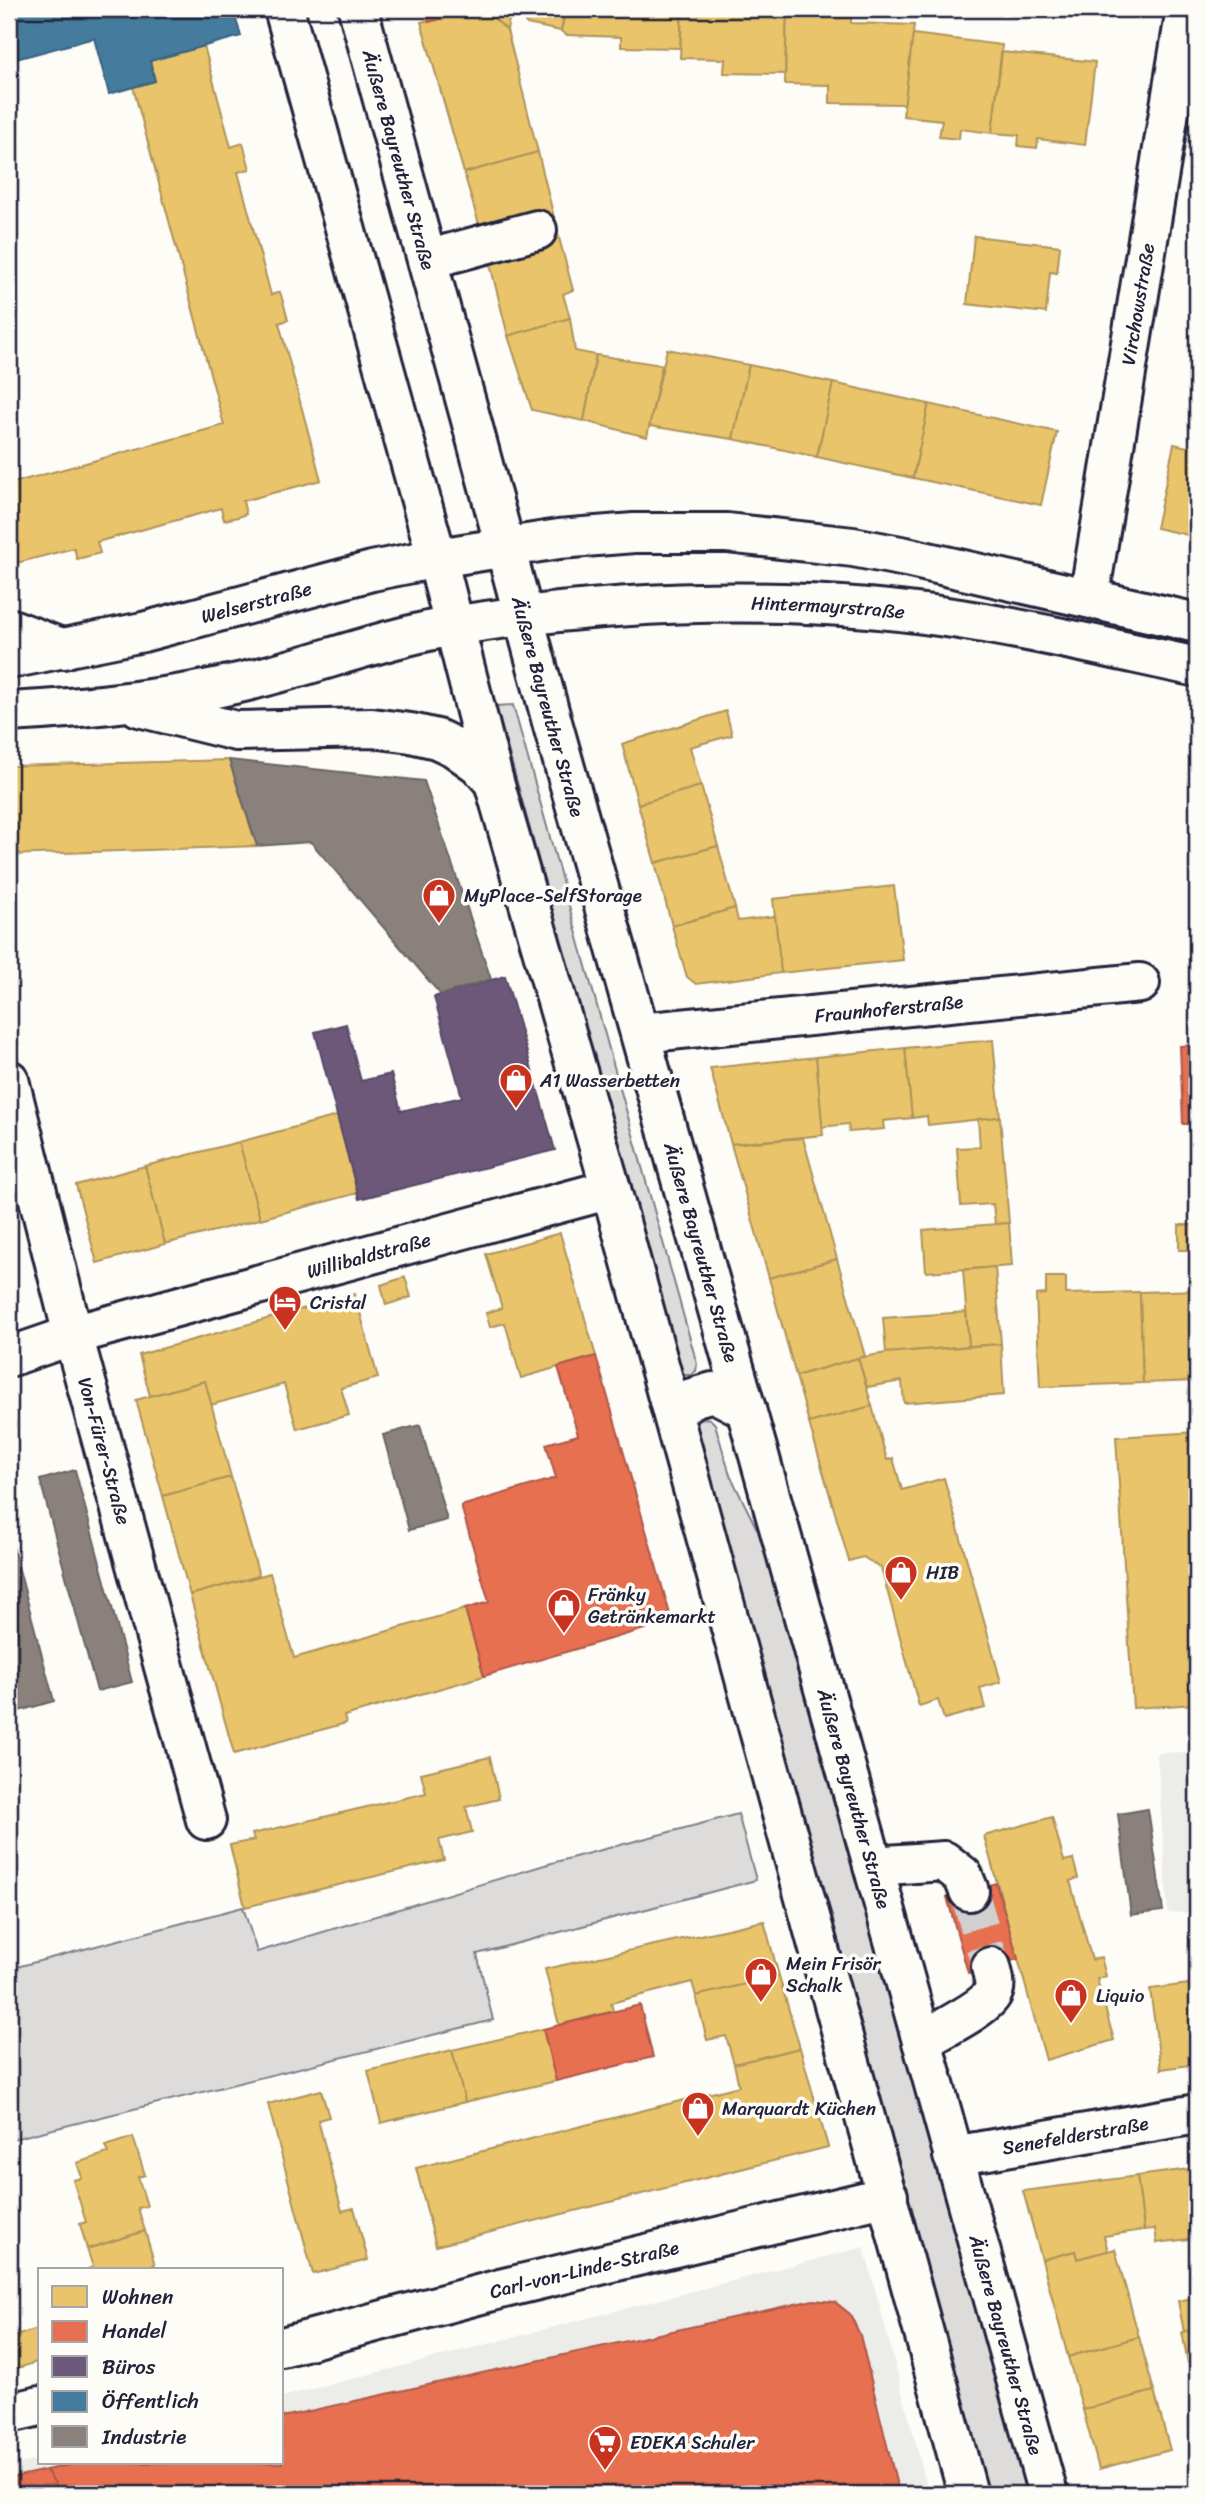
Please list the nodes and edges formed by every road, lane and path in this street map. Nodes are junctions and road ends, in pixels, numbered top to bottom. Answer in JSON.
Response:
{"nodes":[{"id":1,"x":284,"y":9,"type":"edge"},
{"id":2,"x":358,"y":9,"type":"edge"},
{"id":3,"x":1186,"y":9,"type":"edge"},
{"id":4,"x":537,"y":230,"type":"dead end"},
{"id":5,"x":448,"y":254,"type":"dead end"},
{"id":6,"x":506,"y":547,"type":"junction"},
{"id":7,"x":437,"y":558,"type":"junction"},
{"id":8,"x":1088,"y":598,"type":"junction"},
{"id":9,"x":523,"y":615,"type":"junction"},
{"id":10,"x":1197,"y":622,"type":"edge"},
{"id":11,"x":455,"y":626,"type":"junction"},
{"id":12,"x":9,"y":628,"type":"edge"},
{"id":13,"x":64,"y":649,"type":"junction"},
{"id":14,"x":9,"y":659,"type":"edge"},
{"id":15,"x":1197,"y":667,"type":"edge"},
{"id":16,"x":123,"y":703,"type":"junction"},
{"id":17,"x":9,"y":712,"type":"edge"},
{"id":18,"x":494,"y":782,"type":"junction"},
{"id":19,"x":1140,"y":983,"type":"dead end"},
{"id":20,"x":639,"y":1033,"type":"junction"},
{"id":21,"x":9,"y":1080,"type":"edge"},
{"id":22,"x":611,"y":1189,"type":"junction"},
{"id":23,"x":73,"y":1335,"type":"junction"},
{"id":24,"x":9,"y":1357,"type":"edge"},
{"id":25,"x":746,"y":1409,"type":"junction"},
{"id":26,"x":673,"y":1413,"type":"junction"},
{"id":27,"x":206,"y":1820,"type":"dead end"},
{"id":28,"x":873,"y":1866,"type":"junction"},
{"id":29,"x":970,"y":1891,"type":"tunnel mouth"},
{"id":30,"x":991,"y":1967,"type":"tunnel mouth"},
{"id":31,"x":922,"y":2041,"type":"junction"},
{"id":32,"x":1197,"y":2114,"type":"edge"},
{"id":33,"x":953,"y":2156,"type":"junction"},
{"id":34,"x":888,"y":2196,"type":"junction"},
{"id":35,"x":284,"y":2346,"type":"edge"},
{"id":36,"x":38,"y":2406,"type":"edge"},
{"id":37,"x":9,"y":2413,"type":"edge"},
{"id":38,"x":968,"y":2494,"type":"edge"},
{"id":39,"x":1048,"y":2494,"type":"edge"}],
"edges":[{"from":1,"to":7,"type":"main road"},
{"from":2,"to":6,"type":"main road","name":"Äußere Bayreuther Straße"},
{"from":3,"to":8,"type":"main road","name":"Virchowstraße"},
{"from":4,"to":5,"type":"main road"},
{"from":6,"to":7,"type":"main road","name":"Welserstraße"},
{"from":6,"to":8,"type":"main road"},
{"from":6,"to":9,"type":"main road","name":"Äußere Bayreuther Straße"},
{"from":7,"to":11,"type":"main road"},
{"from":7,"to":13,"type":"main road","name":"Welserstraße"},
{"from":8,"to":10,"type":"main road"},
{"from":9,"to":11,"type":"main road","name":"Hintermayrstraße"},
{"from":9,"to":15,"type":"main road","name":"Hintermayrstraße"},
{"from":9,"to":20,"type":"main road","name":"Äußere Bayreuther Straße"},
{"from":11,"to":16,"type":"main road"},
{"from":11,"to":18,"type":"main road"},
{"from":12,"to":13,"type":"main road"},
{"from":13,"to":14,"type":"main road","name":"Welserstraße"},
{"from":16,"to":17,"type":"main road"},
{"from":16,"to":18,"type":"main road"},
{"from":18,"to":22,"type":"main road"},
{"from":19,"to":20,"type":"main road","name":"Fraunhoferstraße"},
{"from":20,"to":25,"type":"main road","name":"Äußere Bayreuther Straße"},
{"from":21,"to":23,"type":"main road","name":"Von-Fürer-Straße"},
{"from":22,"to":23,"type":"main road","name":"Willibaldstraße"},
{"from":22,"to":26,"type":"main road"},
{"from":23,"to":24,"type":"main road","name":"Willibaldstraße"},
{"from":23,"to":27,"type":"main road","name":"Von-Fürer-Straße"},
{"from":25,"to":26,"type":"main road"},
{"from":25,"to":28,"type":"main road","name":"Äußere Bayreuther Straße"},
{"from":26,"to":34,"type":"main road"},
{"from":28,"to":29,"type":"main road"},
{"from":28,"to":31,"type":"main road","name":"Äußere Bayreuther Straße"},
{"from":30,"to":31,"type":"main road"},
{"from":31,"to":33,"type":"main road","name":"Äußere Bayreuther Straße"},
{"from":32,"to":33,"type":"main road","name":"Senefelderstraße"},
{"from":33,"to":39,"type":"main road","name":"Äußere Bayreuther Straße"},
{"from":34,"to":35,"type":"main road","name":"Carl-von-Linde-Straße"},
{"from":34,"to":38,"type":"main road"},
{"from":36,"to":37,"type":"main road"}]}
